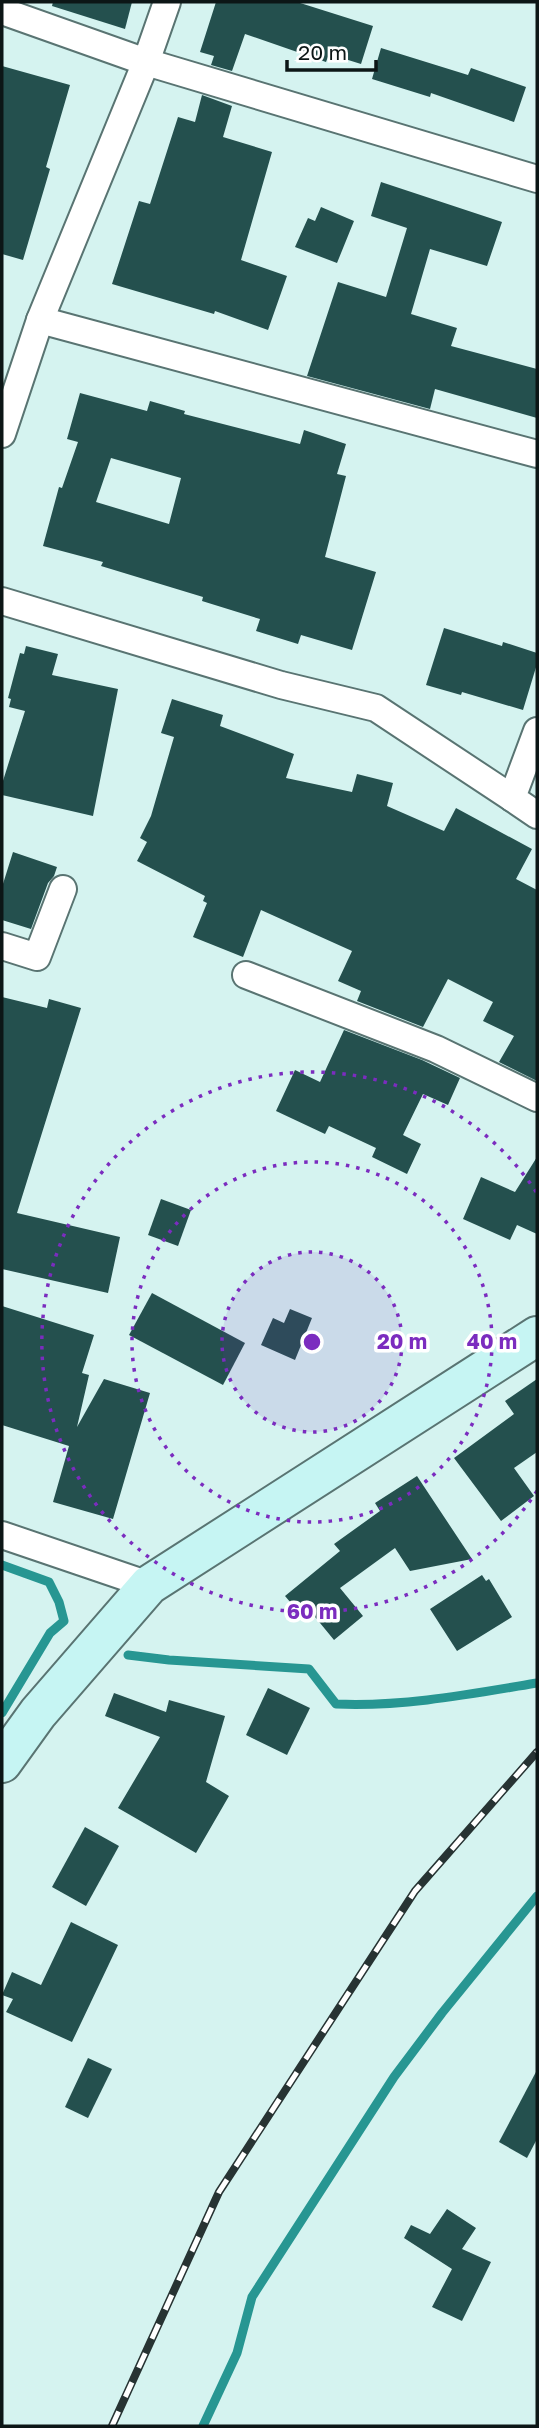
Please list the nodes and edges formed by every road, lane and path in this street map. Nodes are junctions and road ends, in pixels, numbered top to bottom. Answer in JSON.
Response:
{"nodes":[{"id":1,"x":167,"y":2,"type":"edge"},
{"id":2,"x":2,"y":11,"type":"edge"},
{"id":3,"x":146,"y":62,"type":"junction"},
{"id":4,"x":537,"y":179,"type":"edge"},
{"id":5,"x":40,"y":320,"type":"junction"},
{"id":6,"x":2,"y":434,"type":"edge"},
{"id":7,"x":537,"y":454,"type":"edge"},
{"id":8,"x":2,"y":601,"type":"edge"},
{"id":9,"x":537,"y":731,"type":"edge"},
{"id":10,"x":512,"y":799,"type":"junction"},
{"id":11,"x":537,"y":815,"type":"edge"},
{"id":12,"x":63,"y":889,"type":"dead end"},
{"id":13,"x":2,"y":946,"type":"edge"},
{"id":14,"x":246,"y":975,"type":"dead end"},
{"id":15,"x":537,"y":1098,"type":"edge"},
{"id":16,"x":537,"y":1336,"type":"edge"},
{"id":17,"x":2,"y":1535,"type":"edge"},
{"id":18,"x":149,"y":1585,"type":"junction"},
{"id":19,"x":2,"y":1763,"type":"edge"}],
"edges":[{"from":1,"to":3,"type":"street"},
{"from":2,"to":3,"type":"street"},
{"from":3,"to":4,"type":"street"},
{"from":3,"to":5,"type":"street"},
{"from":5,"to":6,"type":"street"},
{"from":5,"to":7,"type":"street"},
{"from":8,"to":10,"type":"street"},
{"from":9,"to":10,"type":"street"},
{"from":10,"to":11,"type":"street"},
{"from":12,"to":13,"type":"street"},
{"from":14,"to":15,"type":"street"},
{"from":16,"to":18,"type":"street"},
{"from":17,"to":18,"type":"street"},
{"from":18,"to":19,"type":"street"}]}
